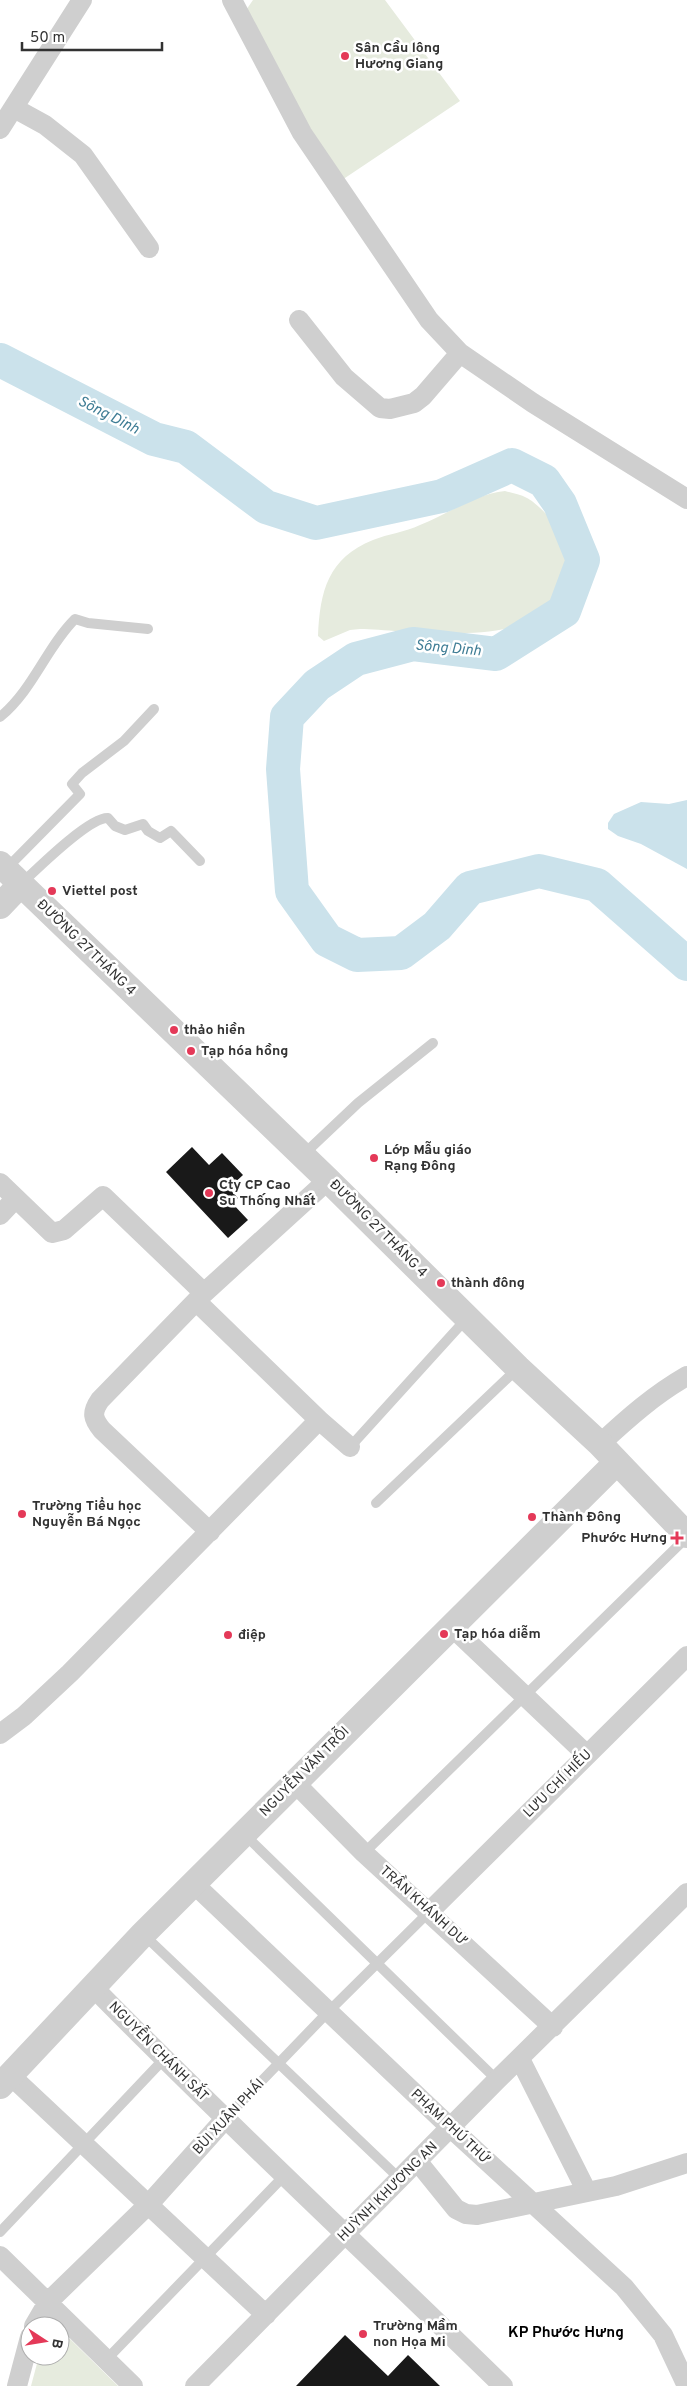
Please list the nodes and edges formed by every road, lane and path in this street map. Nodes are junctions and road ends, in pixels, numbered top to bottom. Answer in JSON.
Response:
{"nodes":[{"id":1,"x":82,"y":0,"type":"edge"},
{"id":2,"x":232,"y":0,"type":"edge"},
{"id":3,"x":14,"y":108,"type":"junction"},
{"id":4,"x":0,"y":130,"type":"edge"},
{"id":5,"x":149,"y":248,"type":"dead end"},
{"id":6,"x":299,"y":320,"type":"dead end"},
{"id":7,"x":460,"y":352,"type":"junction"},
{"id":8,"x":687,"y":498,"type":"edge"},
{"id":9,"x":148,"y":629,"type":"dead end"},
{"id":10,"x":154,"y":708,"type":"dead end"},
{"id":11,"x":0,"y":717,"type":"edge"},
{"id":12,"x":200,"y":861,"type":"dead end"},
{"id":13,"x":8,"y":873,"type":"edge"},
{"id":14,"x":0,"y":906,"type":"edge"},
{"id":15,"x":433,"y":1044,"type":"dead end"},
{"id":16,"x":302,"y":1155,"type":"junction"},
{"id":17,"x":328,"y":1180,"type":"junction"},
{"id":18,"x":0,"y":1183,"type":"edge"},
{"id":19,"x":15,"y":1199,"type":"junction"},
{"id":20,"x":0,"y":1215,"type":"edge"},
{"id":21,"x":201,"y":1298,"type":"junction"},
{"id":22,"x":467,"y":1317,"type":"junction"},
{"id":23,"x":518,"y":1368,"type":"junction"},
{"id":24,"x":687,"y":1376,"type":"edge"},
{"id":25,"x":319,"y":1420,"type":"junction"},
{"id":26,"x":350,"y":1447,"type":"joint"},
{"id":27,"x":608,"y":1453,"type":"junction"},
{"id":28,"x":376,"y":1503,"type":"dead end"},
{"id":29,"x":210,"y":1532,"type":"junction"},
{"id":30,"x":687,"y":1536,"type":"edge"},
{"id":31,"x":451,"y":1626,"type":"junction"},
{"id":32,"x":687,"y":1656,"type":"edge"},
{"id":33,"x":524,"y":1696,"type":"junction"},
{"id":34,"x":0,"y":1734,"type":"edge"},
{"id":35,"x":588,"y":1755,"type":"junction"},
{"id":36,"x":295,"y":1782,"type":"junction"},
{"id":37,"x":243,"y":1833,"type":"junction"},
{"id":38,"x":364,"y":1853,"type":"junction"},
{"id":39,"x":193,"y":1883,"type":"junction"},
{"id":40,"x":687,"y":1893,"type":"edge"},
{"id":41,"x":430,"y":1912,"type":"junction"},
{"id":42,"x":143,"y":1934,"type":"junction"},
{"id":43,"x":377,"y":1963,"type":"junction"},
{"id":44,"x":94,"y":1988,"type":"junction"},
{"id":45,"x":328,"y":2012,"type":"junction"},
{"id":46,"x":553,"y":2027,"type":"junction"},
{"id":47,"x":164,"y":2059,"type":"junction"},
{"id":48,"x":520,"y":2059,"type":"junction"},
{"id":49,"x":279,"y":2063,"type":"junction"},
{"id":50,"x":497,"y":2080,"type":"junction"},
{"id":51,"x":5,"y":2081,"type":"edge"},
{"id":52,"x":225,"y":2119,"type":"junction"},
{"id":53,"x":452,"y":2128,"type":"junction"},
{"id":54,"x":84,"y":2144,"type":"junction"},
{"id":55,"x":418,"y":2162,"type":"junction"},
{"id":56,"x":687,"y":2163,"type":"edge"},
{"id":57,"x":284,"y":2176,"type":"junction"},
{"id":58,"x":401,"y":2180,"type":"junction"},
{"id":59,"x":587,"y":2192,"type":"junction"},
{"id":60,"x":149,"y":2204,"type":"junction"},
{"id":61,"x":533,"y":2204,"type":"junction"},
{"id":62,"x":0,"y":2232,"type":"edge"},
{"id":63,"x":347,"y":2233,"type":"junction"},
{"id":64,"x":0,"y":2256,"type":"edge"},
{"id":65,"x":205,"y":2258,"type":"junction"},
{"id":66,"x":48,"y":2302,"type":"junction"},
{"id":67,"x":266,"y":2315,"type":"junction"},
{"id":68,"x":40,"y":2316,"type":"edge"},
{"id":69,"x":106,"y":2360,"type":"junction"},
{"id":70,"x":22,"y":2366,"type":"edge"},
{"id":71,"x":17,"y":2386,"type":"edge"},
{"id":72,"x":133,"y":2386,"type":"edge"},
{"id":73,"x":195,"y":2386,"type":"edge"},
{"id":74,"x":503,"y":2386,"type":"edge"},
{"id":75,"x":687,"y":2386,"type":"edge"}],
"edges":[{"from":1,"to":3,"type":"street"},
{"from":2,"to":7,"type":"street"},
{"from":3,"to":4,"type":"street"},
{"from":3,"to":5,"type":"street"},
{"from":6,"to":7,"type":"street"},
{"from":7,"to":8,"type":"street"},
{"from":9,"to":11,"type":"lane"},
{"from":10,"to":13,"type":"lane"},
{"from":12,"to":13,"type":"lane"},
{"from":13,"to":14,"type":"street"},
{"from":13,"to":16,"type":"street","name":"ĐƯỜNG 27 THÁNG 4"},
{"from":15,"to":16,"type":"lane"},
{"from":16,"to":17,"type":"street","name":"ĐƯỜNG 27 THÁNG 4"},
{"from":17,"to":21,"type":"street"},
{"from":17,"to":22,"type":"street","name":"ĐƯỜNG 27 THÁNG 4"},
{"from":18,"to":19,"type":"street"},
{"from":19,"to":20,"type":"street"},
{"from":19,"to":21,"type":"street"},
{"from":21,"to":25,"type":"street"},
{"from":21,"to":29,"type":"street"},
{"from":22,"to":23,"type":"street","name":"ĐƯỜNG 27 THÁNG 4"},
{"from":22,"to":26,"type":"lane"},
{"from":23,"to":27,"type":"street","name":"ĐƯỜNG 27 THÁNG 4"},
{"from":23,"to":28,"type":"lane"},
{"from":24,"to":27,"type":"street"},
{"from":25,"to":26,"type":"street"},
{"from":25,"to":29,"type":"street"},
{"from":27,"to":30,"type":"street","name":"ĐƯỜNG 27 THÁNG 4"},
{"from":27,"to":31,"type":"street","name":"NGUYỄN VĂN TRỖI"},
{"from":29,"to":34,"type":"street"},
{"from":30,"to":33,"type":"lane"},
{"from":31,"to":33,"type":"street"},
{"from":31,"to":36,"type":"street","name":"NGUYỄN VĂN TRỖI"},
{"from":32,"to":35,"type":"street","name":"LƯU CHÍ HIẾU"},
{"from":33,"to":35,"type":"street"},
{"from":33,"to":38,"type":"lane"},
{"from":35,"to":41,"type":"street","name":"LƯU CHÍ HIẾU"},
{"from":36,"to":37,"type":"street","name":"NGUYỄN VĂN TRỖI"},
{"from":36,"to":38,"type":"street","name":"TRẦN KHÁNH DƯ"},
{"from":37,"to":39,"type":"street","name":"NGUYỄN VĂN TRỖI"},
{"from":37,"to":43,"type":"lane"},
{"from":38,"to":41,"type":"street","name":"TRẦN KHÁNH DƯ"},
{"from":39,"to":42,"type":"street","name":"NGUYỄN VĂN TRỖI"},
{"from":39,"to":45,"type":"street","name":"PHẠM PHÚ THỨ"},
{"from":40,"to":46,"type":"street","name":"HUỲNH KHƯƠNG AN"},
{"from":41,"to":43,"type":"lane","name":"BÙI XUÂN PHÁI"},
{"from":41,"to":46,"type":"street","name":"TRẦN KHÁNH DƯ"},
{"from":42,"to":44,"type":"street","name":"NGUYỄN VĂN TRỖI"},
{"from":42,"to":49,"type":"lane"},
{"from":43,"to":45,"type":"lane","name":"BÙI XUÂN PHÁI"},
{"from":43,"to":50,"type":"lane"},
{"from":44,"to":47,"type":"street","name":"NGUYỄN CHÁNH SẮT"},
{"from":44,"to":51,"type":"street","name":"NGUYỄN VĂN TRỖI"},
{"from":45,"to":49,"type":"lane","name":"BÙI XUÂN PHÁI"},
{"from":45,"to":53,"type":"street","name":"PHẠM PHÚ THỨ"},
{"from":46,"to":48,"type":"street","name":"HUỲNH KHƯƠNG AN"},
{"from":47,"to":52,"type":"street","name":"NGUYỄN CHÁNH SẮT"},
{"from":47,"to":54,"type":"lane"},
{"from":48,"to":50,"type":"street","name":"HUỲNH KHƯƠNG AN"},
{"from":48,"to":59,"type":"street"},
{"from":49,"to":52,"type":"lane","name":"BÙI XUÂN PHÁI"},
{"from":49,"to":58,"type":"lane"},
{"from":50,"to":53,"type":"street","name":"HUỲNH KHƯƠNG AN"},
{"from":51,"to":54,"type":"street"},
{"from":52,"to":57,"type":"street","name":"NGUYỄN CHÁNH SẮT"},
{"from":52,"to":60,"type":"street","name":"BÙI XUÂN PHÁI"},
{"from":53,"to":55,"type":"street","name":"HUỲNH KHƯƠNG AN"},
{"from":53,"to":61,"type":"street","name":"PHẠM PHÚ THỨ"},
{"from":54,"to":60,"type":"street"},
{"from":54,"to":62,"type":"lane"},
{"from":55,"to":58,"type":"street","name":"HUỲNH KHƯƠNG AN"},
{"from":55,"to":61,"type":"street"},
{"from":56,"to":59,"type":"street"},
{"from":57,"to":63,"type":"street","name":"NGUYỄN CHÁNH SẮT"},
{"from":57,"to":65,"type":"lane"},
{"from":58,"to":63,"type":"street","name":"HUỲNH KHƯƠNG AN"},
{"from":59,"to":61,"type":"street"},
{"from":60,"to":65,"type":"street"},
{"from":60,"to":66,"type":"street","name":"BÙI XUÂN PHÁI"},
{"from":61,"to":75,"type":"street","name":"PHẠM PHÚ THỨ"},
{"from":63,"to":67,"type":"street","name":"HUỲNH KHƯƠNG AN"},
{"from":63,"to":74,"type":"street","name":"NGUYỄN CHÁNH SẮT"},
{"from":64,"to":66,"type":"street"},
{"from":65,"to":67,"type":"street"},
{"from":65,"to":69,"type":"lane"},
{"from":66,"to":68,"type":"street","name":"BÙI XUÂN PHÁI"},
{"from":66,"to":69,"type":"street"},
{"from":67,"to":73,"type":"street","name":"HUỲNH KHƯƠNG AN"},
{"from":69,"to":72,"type":"street"},
{"from":70,"to":71,"type":"street"}]}
